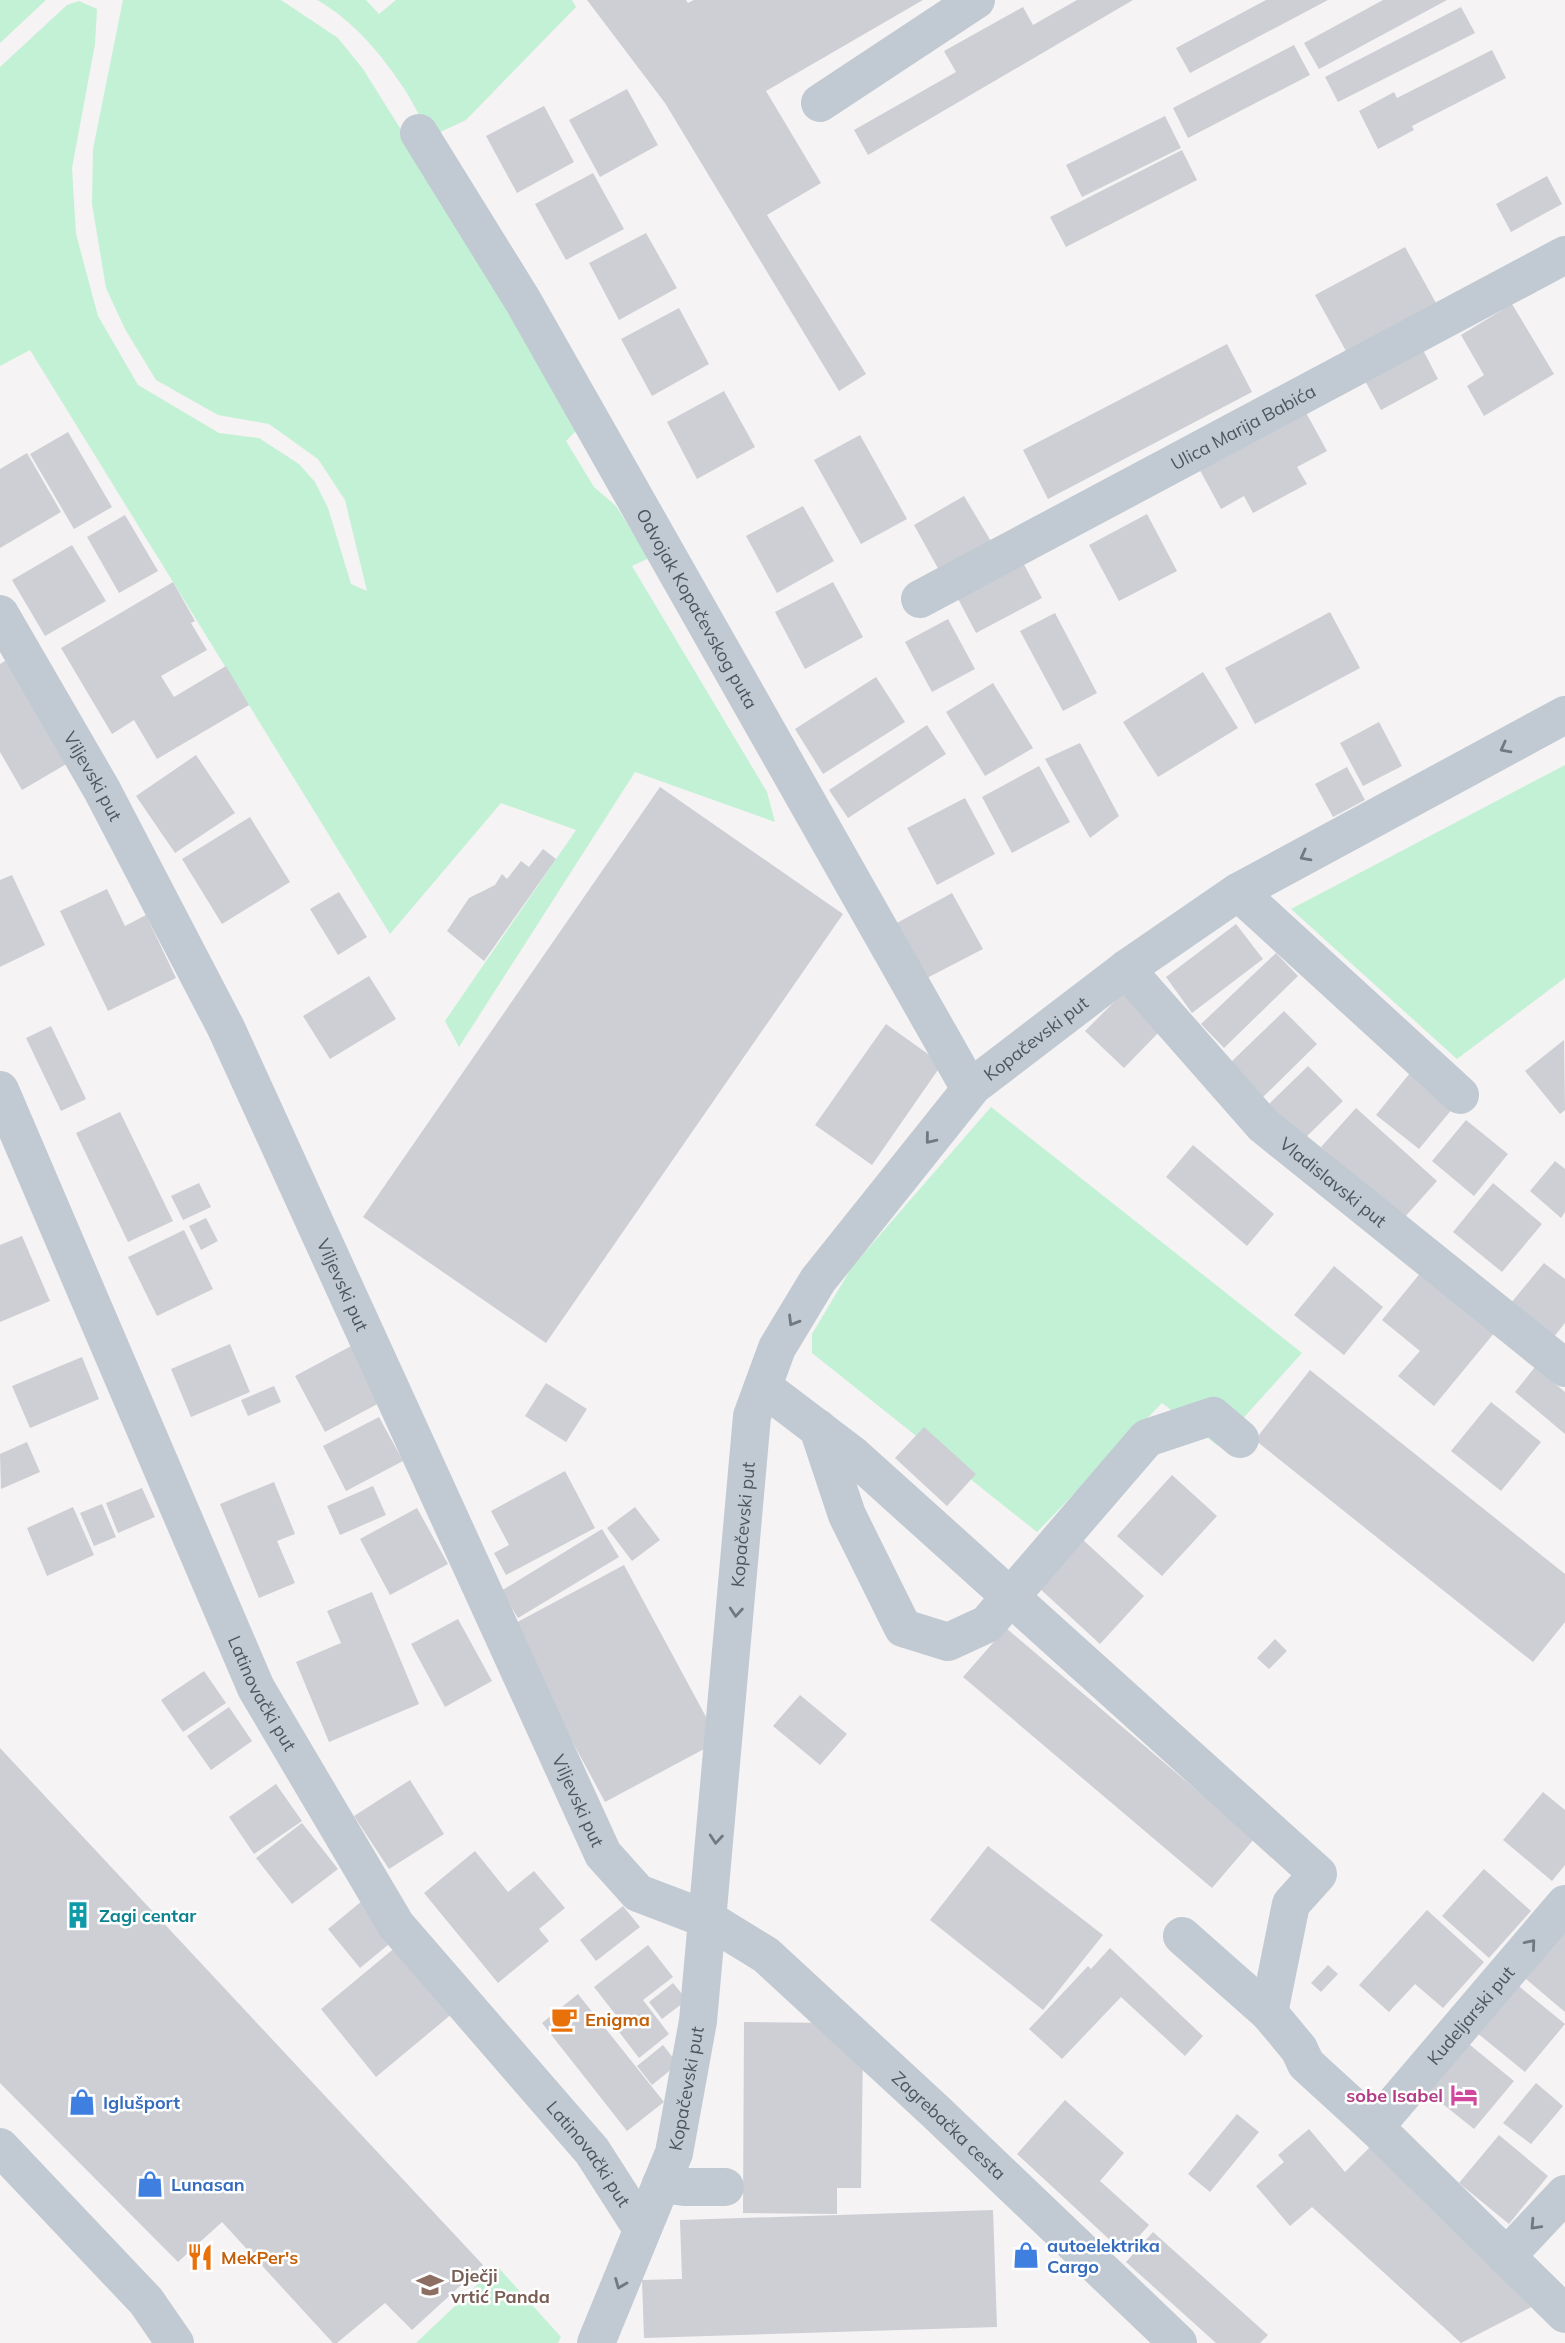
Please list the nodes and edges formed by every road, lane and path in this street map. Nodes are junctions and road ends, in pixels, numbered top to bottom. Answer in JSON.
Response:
{"nodes":[{"id":1,"x":976,"y":0,"type":"edge"},
{"id":2,"x":820,"y":103,"type":"dead end"},
{"id":3,"x":419,"y":133,"type":"dead end"},
{"id":4,"x":1565,"y":255,"type":"edge"},
{"id":5,"x":919,"y":600,"type":"dead end"},
{"id":6,"x":0,"y":614,"type":"edge"},
{"id":7,"x":1565,"y":715,"type":"edge"},
{"id":8,"x":1238,"y":892,"type":"junction"},
{"id":9,"x":1126,"y":970,"type":"junction"},
{"id":10,"x":970,"y":1089,"type":"junction"},
{"id":11,"x":0,"y":1090,"type":"edge"},
{"id":12,"x":1460,"y":1095,"type":"dead end"},
{"id":13,"x":1565,"y":1368,"type":"edge"},
{"id":14,"x":763,"y":1387,"type":"junction"},
{"id":15,"x":818,"y":1428,"type":"junction"},
{"id":16,"x":1240,"y":1439,"type":"dead end"},
{"id":17,"x":1011,"y":1597,"type":"junction"},
{"id":18,"x":1565,"y":1904,"type":"edge"},
{"id":19,"x":709,"y":1920,"type":"junction"},
{"id":20,"x":1182,"y":1936,"type":"dead end"},
{"id":21,"x":1269,"y":2013,"type":"junction"},
{"id":22,"x":1375,"y":2127,"type":"junction"},
{"id":23,"x":0,"y":2147,"type":"edge"},
{"id":24,"x":661,"y":2184,"type":"junction"},
{"id":25,"x":724,"y":2187,"type":"dead end"},
{"id":26,"x":1565,"y":2194,"type":"edge"},
{"id":27,"x":642,"y":2229,"type":"junction"},
{"id":28,"x":1506,"y":2257,"type":"junction"},
{"id":29,"x":1565,"y":2314,"type":"edge"},
{"id":30,"x":175,"y":2343,"type":"edge"},
{"id":31,"x":596,"y":2343,"type":"edge"},
{"id":32,"x":1178,"y":2343,"type":"edge"}],
"edges":[{"from":1,"to":2,"type":"street"},
{"from":3,"to":10,"type":"street","name":"Odvojak Kopačevskog puta"},
{"from":4,"to":5,"type":"street","name":"Ulica Marija Babića"},
{"from":6,"to":19,"type":"street","name":"Viljevski put"},
{"from":7,"to":8,"type":"street","name":"Kopačevski put","one_way":true},
{"from":8,"to":9,"type":"street","name":"Kopačevski put"},
{"from":8,"to":12,"type":"street"},
{"from":9,"to":10,"type":"street","name":"Kopačevski put"},
{"from":9,"to":13,"type":"street","name":"Vladislavski put"},
{"from":10,"to":14,"type":"street","name":"Kopačevski put","one_way":true},
{"from":11,"to":27,"type":"street","name":"Latinovački put"},
{"from":14,"to":15,"type":"street"},
{"from":14,"to":19,"type":"street","name":"Kopačevski put","one_way":true},
{"from":15,"to":17,"type":"street"},
{"from":15,"to":17,"type":"street"},
{"from":16,"to":17,"type":"street"},
{"from":17,"to":21,"type":"street"},
{"from":22,"to":18,"type":"street","name":"Kudeljarski put","one_way":true},
{"from":19,"to":24,"type":"street","name":"Kopačevski put"},
{"from":19,"to":32,"type":"street","name":"Zagrebačka cesta"},
{"from":20,"to":21,"type":"street"},
{"from":21,"to":22,"type":"street"},
{"from":22,"to":28,"type":"street"},
{"from":23,"to":30,"type":"street"},
{"from":24,"to":25,"type":"street"},
{"from":24,"to":27,"type":"street","name":"Kopačevski put"},
{"from":26,"to":28,"type":"street","one_way":true},
{"from":27,"to":31,"type":"street","name":"Kopačevski put","one_way":true},
{"from":28,"to":29,"type":"street"}]}
